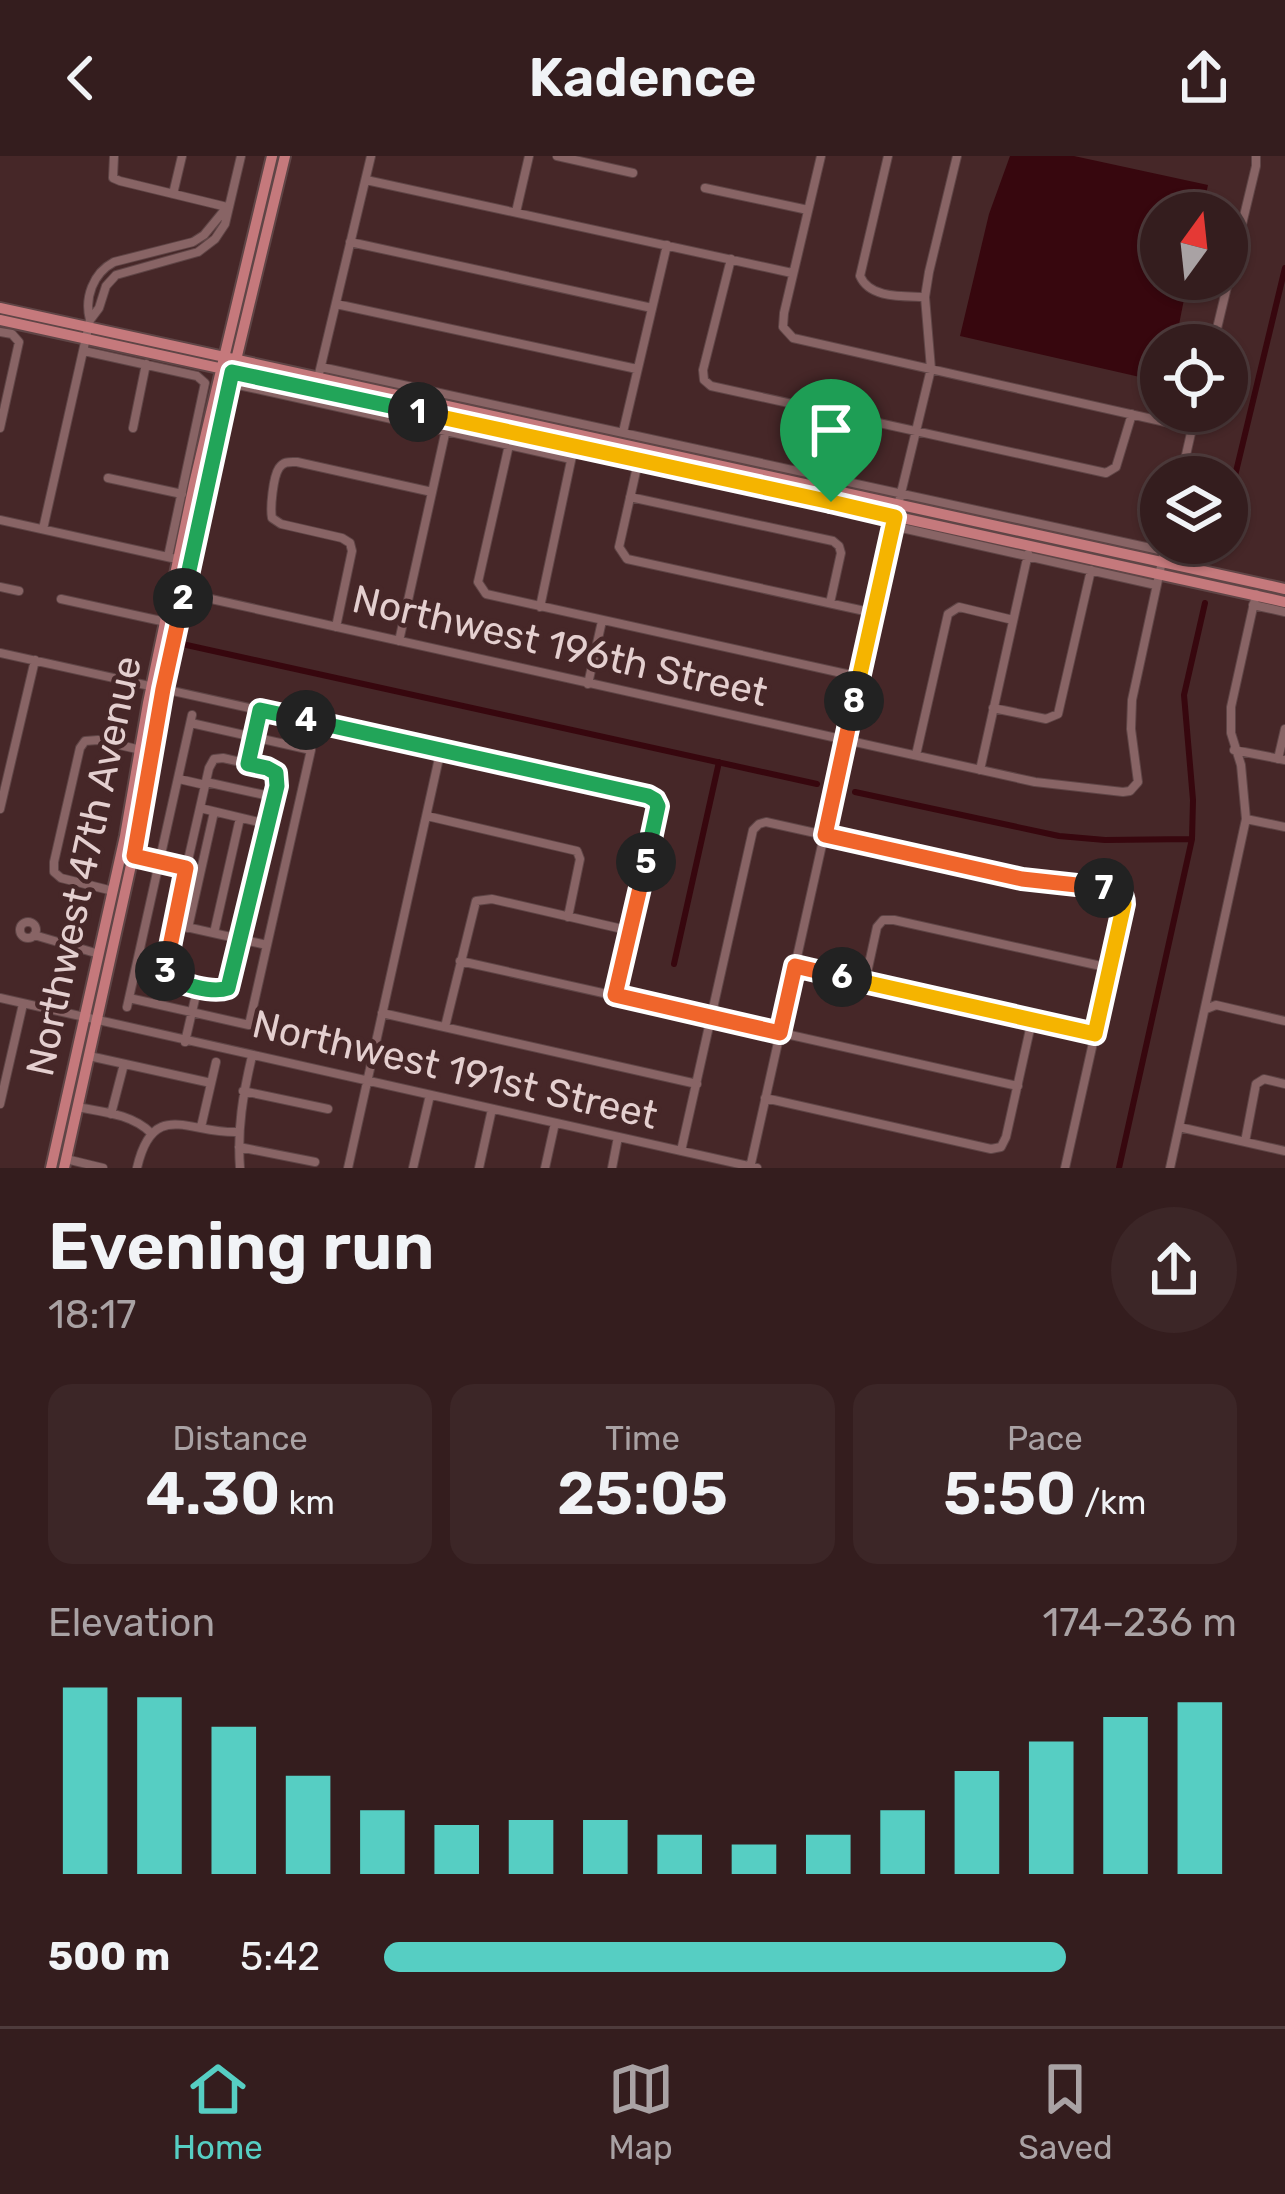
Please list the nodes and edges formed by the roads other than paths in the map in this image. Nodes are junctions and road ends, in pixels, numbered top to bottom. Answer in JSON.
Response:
{"nodes":[{"id":1,"x":114,"y":156,"type":"edge"},
{"id":2,"x":182,"y":156,"type":"edge"},
{"id":3,"x":241,"y":156,"type":"edge"},
{"id":4,"x":272,"y":156,"type":"edge"},
{"id":5,"x":285,"y":156,"type":"edge"},
{"id":6,"x":371,"y":156,"type":"edge"},
{"id":7,"x":529,"y":156,"type":"edge"},
{"id":8,"x":557,"y":156,"type":"edge"},
{"id":9,"x":820,"y":156,"type":"edge"},
{"id":10,"x":888,"y":156,"type":"edge"},
{"id":11,"x":957,"y":156,"type":"edge"},
{"id":12,"x":1256,"y":156,"type":"edge"},
{"id":13,"x":633,"y":173,"type":"dead end"},
{"id":14,"x":366,"y":179,"type":"junction"},
{"id":15,"x":266,"y":180,"type":"junction"},
{"id":16,"x":705,"y":188,"type":"dead end"},
{"id":17,"x":173,"y":194,"type":"junction"},
{"id":18,"x":273,"y":199,"type":"junction"},
{"id":19,"x":227,"y":207,"type":"junction"},
{"id":20,"x":808,"y":210,"type":"junction"},
{"id":21,"x":516,"y":212,"type":"junction"},
{"id":22,"x":350,"y":242,"type":"junction"},
{"id":23,"x":667,"y":245,"type":"junction"},
{"id":24,"x":181,"y":246,"type":"junction"},
{"id":25,"x":184,"y":256,"type":"junction"},
{"id":26,"x":730,"y":259,"type":"junction"},
{"id":27,"x":792,"y":273,"type":"junction"},
{"id":28,"x":95,"y":280,"type":"junction"},
{"id":29,"x":106,"y":286,"type":"junction"},
{"id":30,"x":926,"y":297,"type":"junction"},
{"id":31,"x":336,"y":304,"type":"junction"},
{"id":32,"x":0,"y":308,"type":"edge"},
{"id":33,"x":652,"y":308,"type":"junction"},
{"id":34,"x":0,"y":320,"type":"edge"},
{"id":35,"x":1218,"y":324,"type":"edge"},
{"id":36,"x":0,"y":332,"type":"edge"},
{"id":37,"x":87,"y":334,"type":"junction"},
{"id":38,"x":146,"y":364,"type":"junction"},
{"id":39,"x":227,"y":365,"type":"junction"},
{"id":40,"x":931,"y":369,"type":"junction"},
{"id":41,"x":637,"y":370,"type":"junction"},
{"id":42,"x":320,"y":372,"type":"junction"},
{"id":43,"x":243,"y":386,"type":"dead end"},
{"id":44,"x":1132,"y":414,"type":"junction"},
{"id":45,"x":1140,"y":416,"type":"edge"},
{"id":46,"x":449,"y":419,"type":"junction"},
{"id":47,"x":0,"y":428,"type":"edge"},
{"id":48,"x":133,"y":428,"type":"dead end"},
{"id":49,"x":622,"y":432,"type":"junction"},
{"id":50,"x":916,"y":432,"type":"junction"},
{"id":51,"x":575,"y":440,"type":"junction"},
{"id":52,"x":509,"y":445,"type":"junction"},
{"id":53,"x":639,"y":454,"type":"junction"},
{"id":54,"x":108,"y":478,"type":"dead end"},
{"id":55,"x":432,"y":492,"type":"junction"},
{"id":56,"x":182,"y":494,"type":"junction"},
{"id":57,"x":630,"y":497,"type":"junction"},
{"id":58,"x":896,"y":510,"type":"junction"},
{"id":59,"x":0,"y":520,"type":"edge"},
{"id":60,"x":43,"y":529,"type":"junction"},
{"id":61,"x":1030,"y":546,"type":"junction"},
{"id":62,"x":174,"y":558,"type":"junction"},
{"id":63,"x":1140,"y":559,"type":"edge"},
{"id":64,"x":1140,"y":560,"type":"edge"},
{"id":65,"x":1151,"y":564,"type":"edge"},
{"id":66,"x":1161,"y":564,"type":"edge"},
{"id":67,"x":1164,"y":564,"type":"edge"},
{"id":68,"x":1091,"y":570,"type":"junction"},
{"id":69,"x":188,"y":574,"type":"junction"},
{"id":70,"x":0,"y":586,"type":"edge"},
{"id":71,"x":1285,"y":590,"type":"edge"},
{"id":72,"x":19,"y":591,"type":"dead end"},
{"id":73,"x":184,"y":593,"type":"junction"},
{"id":74,"x":1256,"y":595,"type":"junction"},
{"id":75,"x":61,"y":599,"type":"dead end"},
{"id":76,"x":1285,"y":602,"type":"edge"},
{"id":77,"x":830,"y":603,"type":"junction"},
{"id":78,"x":540,"y":607,"type":"junction"},
{"id":79,"x":1285,"y":612,"type":"edge"},
{"id":80,"x":874,"y":613,"type":"junction"},
{"id":81,"x":1013,"y":620,"type":"junction"},
{"id":82,"x":602,"y":621,"type":"junction"},
{"id":83,"x":166,"y":622,"type":"junction"},
{"id":84,"x":336,"y":627,"type":"junction"},
{"id":85,"x":399,"y":641,"type":"junction"},
{"id":86,"x":0,"y":652,"type":"edge"},
{"id":87,"x":35,"y":660,"type":"junction"},
{"id":88,"x":860,"y":677,"type":"junction"},
{"id":89,"x":588,"y":684,"type":"junction"},
{"id":90,"x":157,"y":687,"type":"junction"},
{"id":91,"x":993,"y":708,"type":"junction"},
{"id":92,"x":260,"y":710,"type":"junction"},
{"id":93,"x":1285,"y":729,"type":"edge"},
{"id":94,"x":254,"y":737,"type":"junction"},
{"id":95,"x":845,"y":740,"type":"junction"},
{"id":96,"x":441,"y":749,"type":"junction"},
{"id":97,"x":141,"y":750,"type":"junction"},
{"id":98,"x":1234,"y":750,"type":"junction"},
{"id":99,"x":916,"y":755,"type":"junction"},
{"id":100,"x":1282,"y":759,"type":"edge"},
{"id":101,"x":248,"y":764,"type":"junction"},
{"id":102,"x":980,"y":770,"type":"junction"},
{"id":103,"x":178,"y":779,"type":"junction"},
{"id":104,"x":206,"y":783,"type":"junction"},
{"id":105,"x":274,"y":798,"type":"junction"},
{"id":106,"x":200,"y":808,"type":"junction"},
{"id":107,"x":0,"y":809,"type":"edge"},
{"id":108,"x":214,"y":812,"type":"junction"},
{"id":109,"x":427,"y":816,"type":"junction"},
{"id":110,"x":240,"y":818,"type":"junction"},
{"id":111,"x":1246,"y":819,"type":"junction"},
{"id":112,"x":266,"y":824,"type":"junction"},
{"id":113,"x":1285,"y":827,"type":"edge"},
{"id":114,"x":825,"y":835,"type":"junction"},
{"id":115,"x":125,"y":836,"type":"junction"},
{"id":116,"x":134,"y":856,"type":"junction"},
{"id":117,"x":160,"y":862,"type":"junction"},
{"id":118,"x":186,"y":868,"type":"junction"},
{"id":119,"x":113,"y":891,"type":"junction"},
{"id":120,"x":122,"y":908,"type":"junction"},
{"id":121,"x":568,"y":917,"type":"junction"},
{"id":122,"x":173,"y":925,"type":"junction"},
{"id":123,"x":188,"y":928,"type":"junction"},
{"id":124,"x":631,"y":931,"type":"junction"},
{"id":125,"x":214,"y":933,"type":"junction"},
{"id":126,"x":34,"y":935,"type":"dead end"},
{"id":127,"x":241,"y":939,"type":"junction"},
{"id":128,"x":267,"y":945,"type":"junction"},
{"id":129,"x":99,"y":954,"type":"junction"},
{"id":130,"x":460,"y":961,"type":"junction"},
{"id":131,"x":795,"y":966,"type":"junction"},
{"id":132,"x":1110,"y":968,"type":"junction"},
{"id":133,"x":865,"y":982,"type":"junction"},
{"id":134,"x":198,"y":986,"type":"junction"},
{"id":135,"x":615,"y":995,"type":"junction"},
{"id":136,"x":0,"y":998,"type":"edge"},
{"id":137,"x":23,"y":1004,"type":"junction"},
{"id":138,"x":1207,"y":1010,"type":"junction"},
{"id":139,"x":192,"y":1012,"type":"junction"},
{"id":140,"x":382,"y":1013,"type":"junction"},
{"id":141,"x":712,"y":1018,"type":"junction"},
{"id":142,"x":90,"y":1020,"type":"junction"},
{"id":143,"x":1032,"y":1020,"type":"junction"},
{"id":144,"x":1285,"y":1021,"type":"edge"},
{"id":145,"x":445,"y":1028,"type":"junction"},
{"id":146,"x":780,"y":1033,"type":"junction"},
{"id":147,"x":1095,"y":1034,"type":"junction"},
{"id":148,"x":185,"y":1042,"type":"junction"},
{"id":149,"x":89,"y":1055,"type":"junction"},
{"id":150,"x":252,"y":1056,"type":"junction"},
{"id":151,"x":216,"y":1062,"type":"dead end"},
{"id":152,"x":124,"y":1064,"type":"junction"},
{"id":153,"x":4,"y":1068,"type":"edge"},
{"id":154,"x":367,"y":1081,"type":"junction"},
{"id":155,"x":211,"y":1084,"type":"junction"},
{"id":156,"x":697,"y":1084,"type":"junction"},
{"id":157,"x":1285,"y":1084,"type":"edge"},
{"id":158,"x":1018,"y":1086,"type":"junction"},
{"id":159,"x":244,"y":1091,"type":"junction"},
{"id":160,"x":430,"y":1095,"type":"junction"},
{"id":161,"x":765,"y":1098,"type":"junction"},
{"id":162,"x":0,"y":1104,"type":"edge"},
{"id":163,"x":77,"y":1107,"type":"junction"},
{"id":164,"x":328,"y":1109,"type":"dead end"},
{"id":165,"x":492,"y":1109,"type":"junction"},
{"id":166,"x":111,"y":1114,"type":"junction"},
{"id":167,"x":555,"y":1123,"type":"junction"},
{"id":168,"x":201,"y":1127,"type":"junction"},
{"id":169,"x":1179,"y":1127,"type":"junction"},
{"id":170,"x":238,"y":1132,"type":"junction"},
{"id":171,"x":151,"y":1133,"type":"junction"},
{"id":172,"x":618,"y":1137,"type":"junction"},
{"id":173,"x":1245,"y":1142,"type":"junction"},
{"id":174,"x":239,"y":1147,"type":"junction"},
{"id":175,"x":681,"y":1151,"type":"junction"},
{"id":176,"x":1285,"y":1151,"type":"edge"},
{"id":177,"x":315,"y":1162,"type":"dead end"},
{"id":178,"x":64,"y":1164,"type":"edge"},
{"id":179,"x":752,"y":1167,"type":"edge"},
{"id":180,"x":51,"y":1168,"type":"edge"},
{"id":181,"x":103,"y":1168,"type":"edge"},
{"id":182,"x":137,"y":1168,"type":"edge"},
{"id":183,"x":240,"y":1168,"type":"edge"},
{"id":184,"x":348,"y":1168,"type":"edge"},
{"id":185,"x":413,"y":1168,"type":"edge"},
{"id":186,"x":479,"y":1168,"type":"edge"},
{"id":187,"x":545,"y":1168,"type":"edge"},
{"id":188,"x":612,"y":1168,"type":"edge"},
{"id":189,"x":1065,"y":1168,"type":"edge"},
{"id":190,"x":1170,"y":1168,"type":"edge"}],
"edges":[{"from":1,"to":17,"type":"street"},
{"from":2,"to":17,"type":"street"},
{"from":3,"to":19,"type":"street"},
{"from":4,"to":15,"type":"main road","name":"Northwest 47th Avenue"},
{"from":5,"to":18,"type":"main road","name":"Northwest 47th Avenue"},
{"from":6,"to":14,"type":"street"},
{"from":7,"to":21,"type":"street"},
{"from":8,"to":13,"type":"street"},
{"from":9,"to":20,"type":"street"},
{"from":10,"to":30,"type":"street"},
{"from":11,"to":30,"type":"street"},
{"from":12,"to":35,"type":"street"},
{"from":14,"to":21,"type":"street"},
{"from":14,"to":22,"type":"street"},
{"from":15,"to":18,"type":"main road"},
{"from":15,"to":39,"type":"main road","name":"Northwest 47th Avenue"},
{"from":16,"to":20,"type":"street"},
{"from":17,"to":19,"type":"street"},
{"from":18,"to":39,"type":"main road","name":"Northwest 47th Avenue"},
{"from":19,"to":24,"type":"street"},
{"from":19,"to":25,"type":"street"},
{"from":20,"to":27,"type":"street"},
{"from":21,"to":23,"type":"street"},
{"from":22,"to":31,"type":"street"},
{"from":22,"to":33,"type":"street"},
{"from":23,"to":26,"type":"street"},
{"from":23,"to":33,"type":"street"},
{"from":24,"to":25,"type":"street"},
{"from":24,"to":28,"type":"street"},
{"from":25,"to":29,"type":"street"},
{"from":26,"to":27,"type":"street"},
{"from":26,"to":50,"type":"street"},
{"from":27,"to":40,"type":"street"},
{"from":28,"to":29,"type":"street"},
{"from":28,"to":37,"type":"street"},
{"from":29,"to":37,"type":"street"},
{"from":30,"to":40,"type":"street"},
{"from":31,"to":41,"type":"street"},
{"from":31,"to":42,"type":"street"},
{"from":32,"to":37,"type":"main road"},
{"from":33,"to":41,"type":"street"},
{"from":34,"to":37,"type":"main road"},
{"from":36,"to":47,"type":"street"},
{"from":37,"to":38,"type":"street"},
{"from":37,"to":39,"type":"main road"},
{"from":37,"to":60,"type":"street"},
{"from":38,"to":48,"type":"street"},
{"from":38,"to":56,"type":"street","name":"Northwest 47th Avenue"},
{"from":39,"to":42,"type":"main road"},
{"from":39,"to":46,"type":"main road"},
{"from":39,"to":62,"type":"main road","name":"Northwest 47th Avenue"},
{"from":39,"to":69,"type":"main road","name":"Northwest 47th Avenue"},
{"from":40,"to":44,"type":"street"},
{"from":40,"to":50,"type":"street"},
{"from":41,"to":49,"type":"street"},
{"from":42,"to":46,"type":"main road"},
{"from":42,"to":51,"type":"street"},
{"from":43,"to":46,"type":"street"},
{"from":44,"to":45,"type":"street"},
{"from":44,"to":50,"type":"street"},
{"from":46,"to":51,"type":"main road"},
{"from":46,"to":52,"type":"street"},
{"from":46,"to":55,"type":"street"},
{"from":49,"to":51,"type":"street"},
{"from":49,"to":58,"type":"street"},
{"from":50,"to":58,"type":"street"},
{"from":51,"to":52,"type":"street"},
{"from":51,"to":53,"type":"main road"},
{"from":51,"to":78,"type":"street"},
{"from":52,"to":78,"type":"street"},
{"from":53,"to":57,"type":"street"},
{"from":53,"to":58,"type":"main road"},
{"from":54,"to":56,"type":"street"},
{"from":55,"to":84,"type":"street"},
{"from":55,"to":85,"type":"street"},
{"from":56,"to":62,"type":"street","name":"Northwest 47th Avenue"},
{"from":57,"to":77,"type":"street"},
{"from":57,"to":77,"type":"street"},
{"from":58,"to":61,"type":"main road"},
{"from":58,"to":61,"type":"street"},
{"from":58,"to":63,"type":"street"},
{"from":58,"to":80,"type":"street"},
{"from":59,"to":60,"type":"street"},
{"from":60,"to":62,"type":"street"},
{"from":61,"to":64,"type":"main road"},
{"from":61,"to":68,"type":"street"},
{"from":61,"to":81,"type":"street"},
{"from":62,"to":69,"type":"main road"},
{"from":62,"to":83,"type":"main road","name":"Northwest 47th Avenue"},
{"from":65,"to":68,"type":"street"},
{"from":66,"to":102,"type":"street","name":"Northwest 196th Street"},
{"from":67,"to":74,"type":"main road"},
{"from":68,"to":91,"type":"street"},
{"from":69,"to":73,"type":"main road","name":"Northwest 47th Avenue"},
{"from":70,"to":72,"type":"street"},
{"from":71,"to":74,"type":"main road"},
{"from":73,"to":84,"type":"street","name":"Northwest 196th Street"},
{"from":73,"to":90,"type":"main road","name":"Northwest 47th Avenue"},
{"from":74,"to":76,"type":"main road"},
{"from":74,"to":79,"type":"street"},
{"from":74,"to":98,"type":"street"},
{"from":75,"to":83,"type":"street"},
{"from":77,"to":80,"type":"street"},
{"from":78,"to":82,"type":"street"},
{"from":80,"to":88,"type":"street"},
{"from":81,"to":91,"type":"street"},
{"from":81,"to":99,"type":"street"},
{"from":82,"to":88,"type":"street"},
{"from":82,"to":89,"type":"street"},
{"from":83,"to":90,"type":"main road","name":"Northwest 47th Avenue"},
{"from":84,"to":85,"type":"street","name":"Northwest 196th Street"},
{"from":85,"to":89,"type":"street","name":"Northwest 196th Street"},
{"from":86,"to":87,"type":"street"},
{"from":87,"to":90,"type":"street"},
{"from":87,"to":107,"type":"street"},
{"from":88,"to":95,"type":"street"},
{"from":89,"to":95,"type":"street","name":"Northwest 196th Street"},
{"from":90,"to":92,"type":"street"},
{"from":90,"to":97,"type":"main road","name":"Northwest 47th Avenue"},
{"from":90,"to":116,"type":"main road","name":"Northwest 47th Avenue"},
{"from":91,"to":102,"type":"street"},
{"from":92,"to":94,"type":"street"},
{"from":92,"to":96,"type":"street"},
{"from":93,"to":100,"type":"street"},
{"from":94,"to":101,"type":"street"},
{"from":94,"to":103,"type":"street"},
{"from":94,"to":128,"type":"street"},
{"from":95,"to":99,"type":"street","name":"Northwest 196th Street"},
{"from":95,"to":114,"type":"street"},
{"from":96,"to":109,"type":"street"},
{"from":96,"to":124,"type":"street"},
{"from":97,"to":115,"type":"main road","name":"Northwest 47th Avenue"},
{"from":97,"to":119,"type":"street"},
{"from":98,"to":100,"type":"street"},
{"from":98,"to":111,"type":"street"},
{"from":99,"to":102,"type":"street","name":"Northwest 196th Street"},
{"from":101,"to":104,"type":"street"},
{"from":101,"to":105,"type":"street"},
{"from":103,"to":104,"type":"street"},
{"from":103,"to":117,"type":"street"},
{"from":104,"to":105,"type":"street"},
{"from":104,"to":106,"type":"street"},
{"from":105,"to":112,"type":"street"},
{"from":106,"to":108,"type":"street"},
{"from":106,"to":118,"type":"street"},
{"from":108,"to":110,"type":"street"},
{"from":108,"to":123,"type":"street"},
{"from":109,"to":121,"type":"street"},
{"from":109,"to":140,"type":"street"},
{"from":110,"to":112,"type":"street"},
{"from":110,"to":125,"type":"street"},
{"from":111,"to":113,"type":"street"},
{"from":111,"to":138,"type":"street"},
{"from":112,"to":127,"type":"street"},
{"from":114,"to":131,"type":"street"},
{"from":114,"to":132,"type":"street"},
{"from":114,"to":141,"type":"street"},
{"from":115,"to":116,"type":"main road"},
{"from":115,"to":119,"type":"main road","name":"Northwest 47th Avenue"},
{"from":116,"to":117,"type":"street"},
{"from":116,"to":120,"type":"main road","name":"Northwest 47th Avenue"},
{"from":117,"to":118,"type":"street"},
{"from":117,"to":139,"type":"street"},
{"from":118,"to":122,"type":"street"},
{"from":119,"to":120,"type":"main road"},
{"from":119,"to":129,"type":"main road","name":"Northwest 47th Avenue"},
{"from":120,"to":142,"type":"main road","name":"Northwest 47th Avenue"},
{"from":121,"to":124,"type":"street"},
{"from":121,"to":130,"type":"street"},
{"from":122,"to":123,"type":"street"},
{"from":122,"to":134,"type":"street"},
{"from":123,"to":125,"type":"street"},
{"from":124,"to":135,"type":"street"},
{"from":125,"to":127,"type":"street"},
{"from":126,"to":129,"type":"street"},
{"from":127,"to":128,"type":"street"},
{"from":127,"to":134,"type":"street"},
{"from":128,"to":139,"type":"street"},
{"from":129,"to":142,"type":"main road","name":"Northwest 47th Avenue"},
{"from":130,"to":135,"type":"street"},
{"from":130,"to":145,"type":"street"},
{"from":131,"to":133,"type":"street"},
{"from":131,"to":146,"type":"street"},
{"from":132,"to":133,"type":"street"},
{"from":132,"to":147,"type":"street"},
{"from":133,"to":143,"type":"street"},
{"from":134,"to":139,"type":"street"},
{"from":135,"to":141,"type":"street"},
{"from":136,"to":137,"type":"street","name":"Northwest 191st Street"},
{"from":137,"to":142,"type":"street","name":"Northwest 191st Street"},
{"from":137,"to":153,"type":"street"},
{"from":138,"to":144,"type":"street"},
{"from":138,"to":169,"type":"street"},
{"from":139,"to":148,"type":"street"},
{"from":140,"to":145,"type":"street"},
{"from":140,"to":154,"type":"street"},
{"from":141,"to":146,"type":"street"},
{"from":141,"to":156,"type":"street"},
{"from":142,"to":148,"type":"street","name":"Northwest 191st Street"},
{"from":142,"to":149,"type":"main road","name":"Northwest 47th Avenue"},
{"from":142,"to":180,"type":"main road","name":"Northwest 47th Avenue"},
{"from":143,"to":147,"type":"street"},
{"from":143,"to":158,"type":"street"},
{"from":145,"to":156,"type":"street"},
{"from":146,"to":158,"type":"street"},
{"from":146,"to":161,"type":"street"},
{"from":147,"to":189,"type":"street"},
{"from":148,"to":150,"type":"street","name":"Northwest 191st Street"},
{"from":149,"to":152,"type":"street"},
{"from":149,"to":163,"type":"main road","name":"Northwest 47th Avenue"},
{"from":150,"to":154,"type":"street","name":"Northwest 191st Street"},
{"from":150,"to":159,"type":"street"},
{"from":151,"to":155,"type":"street"},
{"from":152,"to":155,"type":"street"},
{"from":152,"to":166,"type":"street"},
{"from":153,"to":162,"type":"street"},
{"from":154,"to":160,"type":"street","name":"Northwest 191st Street"},
{"from":154,"to":184,"type":"street"},
{"from":155,"to":168,"type":"street"},
{"from":156,"to":175,"type":"street"},
{"from":157,"to":173,"type":"street"},
{"from":158,"to":161,"type":"street"},
{"from":159,"to":164,"type":"street"},
{"from":159,"to":170,"type":"street"},
{"from":160,"to":165,"type":"street","name":"Northwest 191st Street"},
{"from":160,"to":185,"type":"street"},
{"from":161,"to":179,"type":"street"},
{"from":163,"to":166,"type":"street"},
{"from":163,"to":178,"type":"main road","name":"Northwest 47th Avenue"},
{"from":165,"to":167,"type":"street","name":"Northwest 191st Street"},
{"from":165,"to":186,"type":"street"},
{"from":166,"to":171,"type":"street"},
{"from":167,"to":172,"type":"street","name":"Northwest 191st Street"},
{"from":167,"to":187,"type":"street"},
{"from":168,"to":170,"type":"street"},
{"from":168,"to":171,"type":"street"},
{"from":169,"to":173,"type":"street"},
{"from":169,"to":190,"type":"street"},
{"from":170,"to":174,"type":"street"},
{"from":171,"to":182,"type":"street"},
{"from":172,"to":175,"type":"street","name":"Northwest 191st Street"},
{"from":172,"to":188,"type":"street"},
{"from":173,"to":176,"type":"street"},
{"from":174,"to":177,"type":"street"},
{"from":174,"to":183,"type":"street"},
{"from":175,"to":179,"type":"street","name":"Northwest 191st Street"},
{"from":178,"to":181,"type":"street"}]}
